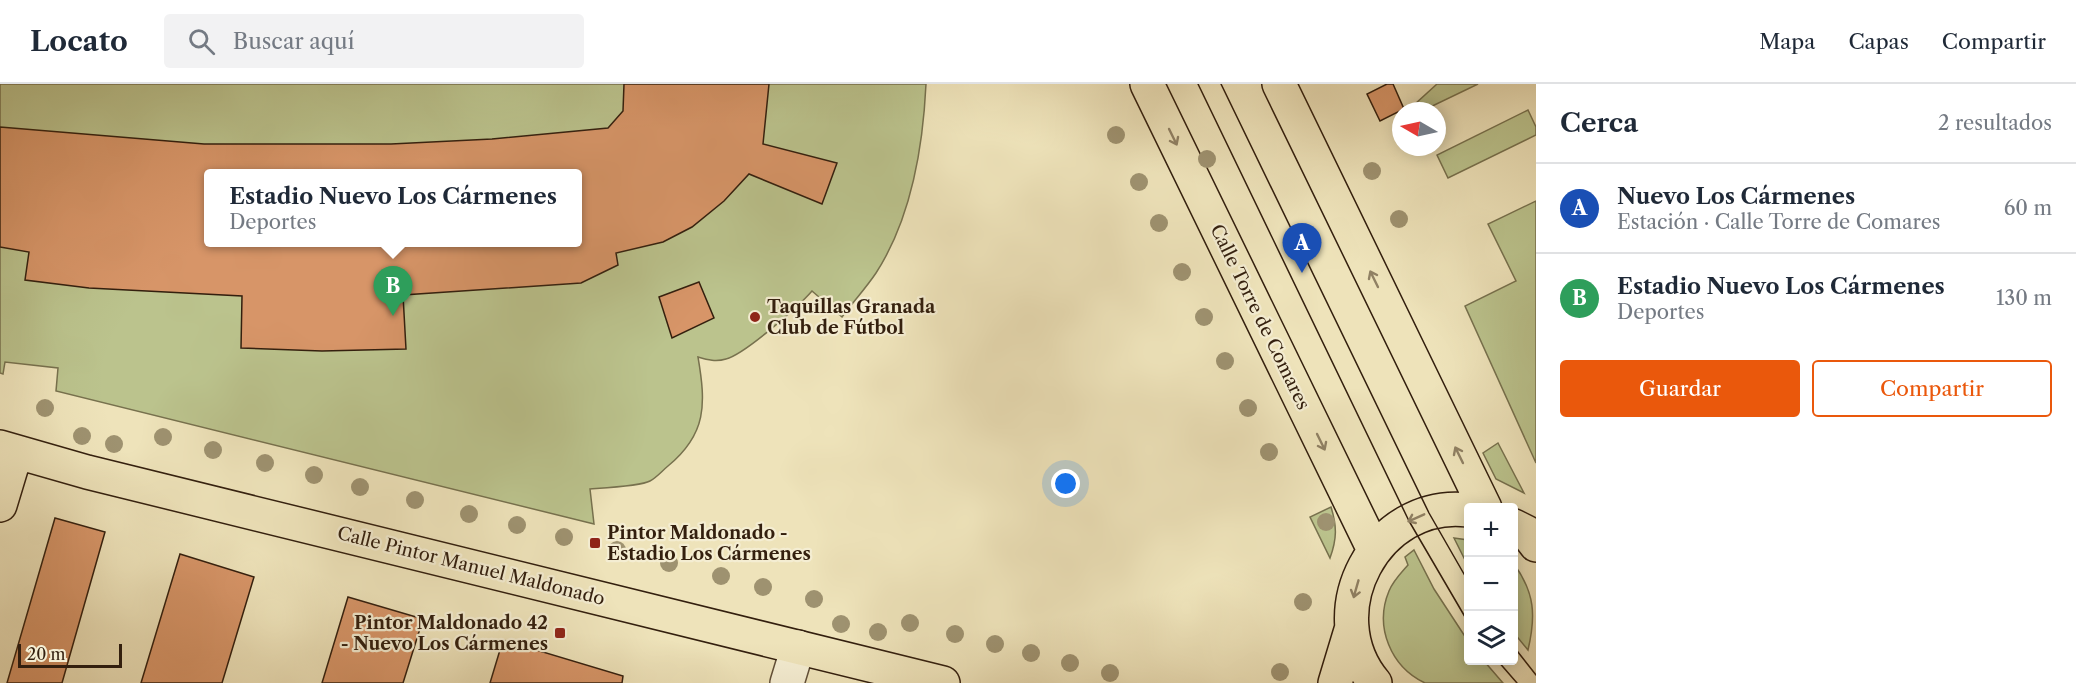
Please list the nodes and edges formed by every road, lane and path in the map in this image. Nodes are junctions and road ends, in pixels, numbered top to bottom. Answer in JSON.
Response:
{"nodes":[{"id":1,"x":1147,"y":84,"type":"edge"},
{"id":2,"x":1280,"y":84,"type":"edge"},
{"id":3,"x":8,"y":449,"type":"edge"},
{"id":4,"x":1483,"y":503,"type":"edge"},
{"id":5,"x":0,"y":505,"type":"edge"},
{"id":6,"x":1464,"y":510,"type":"edge"},
{"id":7,"x":1518,"y":528,"type":"edge"},
{"id":8,"x":1536,"y":545,"type":"edge"},
{"id":9,"x":1374,"y":550,"type":"junction"},
{"id":10,"x":1351,"y":630,"type":"junction"},
{"id":11,"x":798,"y":647,"type":"junction"},
{"id":12,"x":787,"y":683,"type":"edge"},
{"id":13,"x":943,"y":683,"type":"edge"},
{"id":14,"x":1335,"y":683,"type":"edge"},
{"id":15,"x":1375,"y":683,"type":"edge"}],
"edges":[{"from":1,"to":9,"type":"main road","name":"Calle Torre de Comares","one_way":true},
{"from":4,"to":2,"type":"main road","one_way":true},
{"from":3,"to":5,"type":"main road"},
{"from":3,"to":11,"type":"main road","name":"Calle Pintor Manuel Maldonado"},
{"from":6,"to":9,"type":"main road","one_way":true},
{"from":7,"to":8,"type":"main road"},
{"from":9,"to":10,"type":"main road","one_way":true},
{"from":10,"to":14,"type":"main road"},
{"from":10,"to":15,"type":"main road"},
{"from":11,"to":12,"type":"street"},
{"from":11,"to":13,"type":"main road","name":"Calle Pintor Manuel Maldonado"}]}
